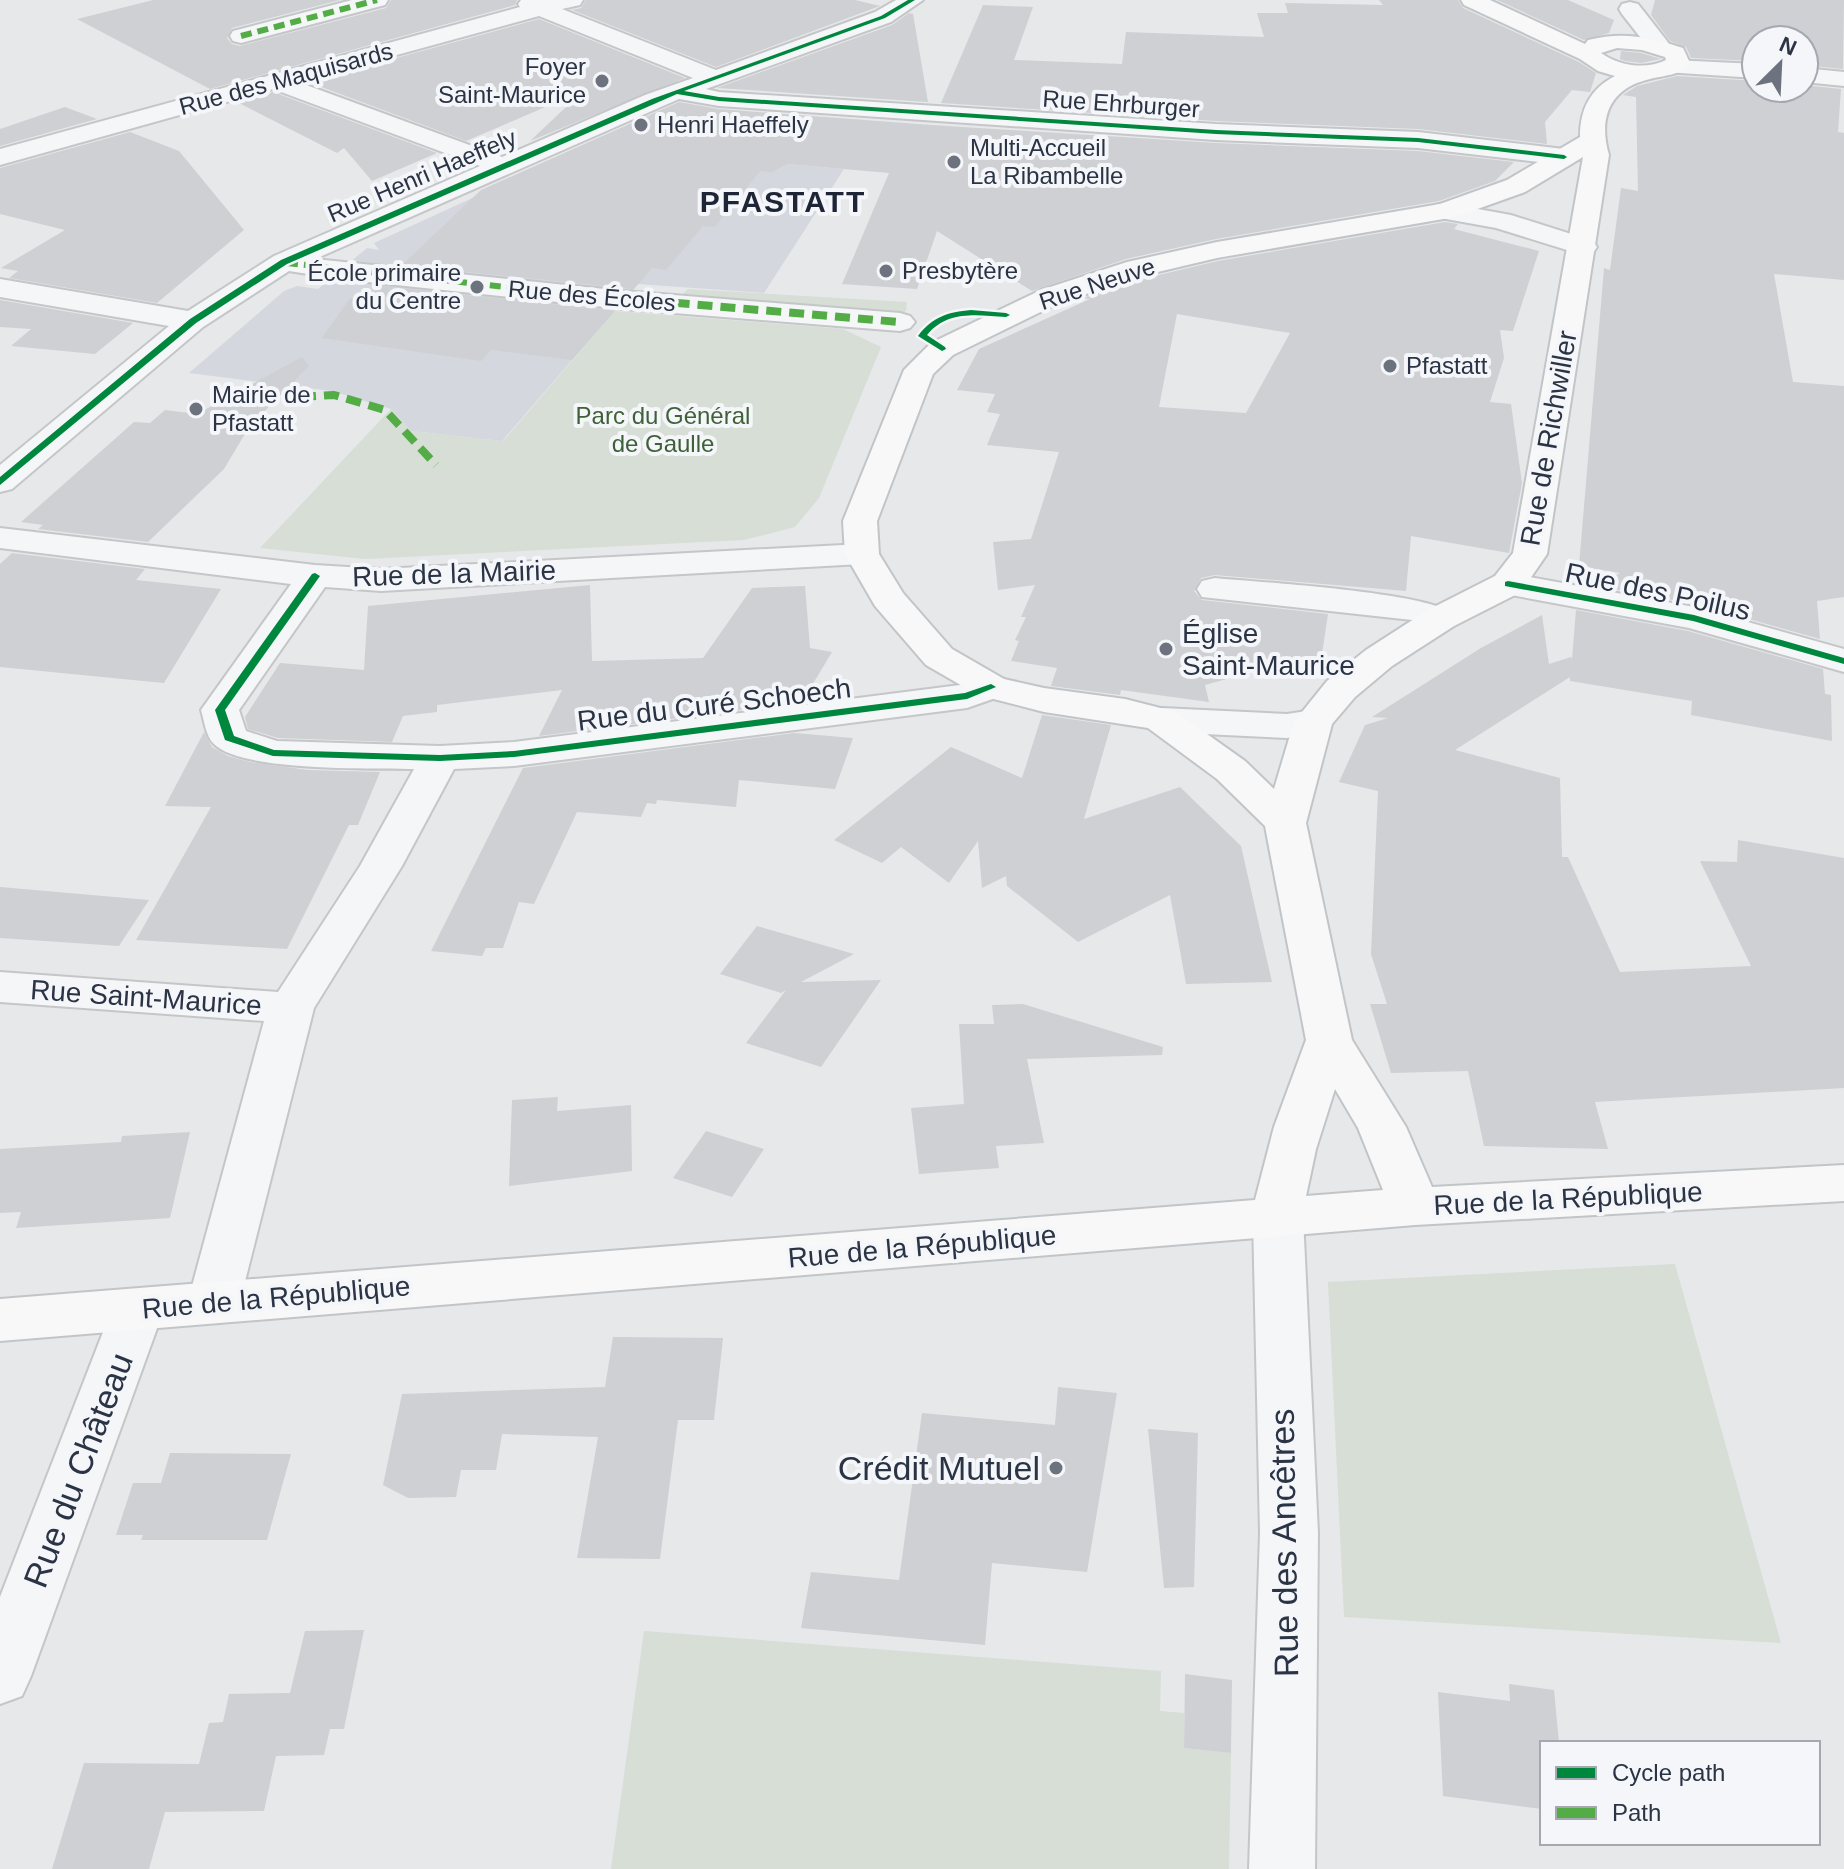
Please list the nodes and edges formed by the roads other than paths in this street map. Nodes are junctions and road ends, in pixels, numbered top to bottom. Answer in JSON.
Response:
{"nodes":[{"id":1,"x":377,"y":0,"type":"edge"},
{"id":2,"x":572,"y":0,"type":"edge"},
{"id":3,"x":912,"y":0,"type":"edge"},
{"id":4,"x":1472,"y":0,"type":"edge"},
{"id":5,"x":529,"y":4,"type":"edge"},
{"id":6,"x":1631,"y":5,"type":"edge"},
{"id":7,"x":241,"y":36,"type":"dead end"},
{"id":8,"x":1603,"y":50,"type":"junction"},
{"id":9,"x":1669,"y":55,"type":"junction"},
{"id":10,"x":1740,"y":66,"type":"edge"},
{"id":11,"x":1645,"y":71,"type":"junction"},
{"id":12,"x":713,"y":77,"type":"junction"},
{"id":13,"x":1820,"y":77,"type":"edge"},
{"id":14,"x":1844,"y":79,"type":"edge"},
{"id":15,"x":275,"y":82,"type":"junction"},
{"id":16,"x":676,"y":92,"type":"junction"},
{"id":17,"x":1606,"y":92,"type":"junction"},
{"id":18,"x":1578,"y":149,"type":"junction"},
{"id":19,"x":0,"y":157,"type":"edge"},
{"id":20,"x":503,"y":166,"type":"junction"},
{"id":21,"x":1445,"y":211,"type":"junction"},
{"id":22,"x":1583,"y":247,"type":"junction"},
{"id":23,"x":284,"y":262,"type":"junction"},
{"id":24,"x":0,"y":288,"type":"edge"},
{"id":25,"x":193,"y":321,"type":"junction"},
{"id":26,"x":900,"y":322,"type":"dead end"},
{"id":27,"x":0,"y":482,"type":"edge"},
{"id":28,"x":0,"y":538,"type":"edge"},
{"id":29,"x":862,"y":554,"type":"junction"},
{"id":30,"x":315,"y":576,"type":"junction"},
{"id":31,"x":1508,"y":584,"type":"junction"},
{"id":32,"x":1215,"y":589,"type":"dead end"},
{"id":33,"x":1441,"y":618,"type":"junction"},
{"id":34,"x":1844,"y":661,"type":"edge"},
{"id":35,"x":991,"y":687,"type":"junction"},
{"id":36,"x":1162,"y":720,"type":"junction"},
{"id":37,"x":1313,"y":722,"type":"junction"},
{"id":38,"x":440,"y":758,"type":"junction"},
{"id":39,"x":1285,"y":823,"type":"junction"},
{"id":40,"x":0,"y":987,"type":"edge"},
{"id":41,"x":291,"y":1008,"type":"junction"},
{"id":42,"x":1329,"y":1040,"type":"junction"},
{"id":43,"x":1844,"y":1183,"type":"edge"},
{"id":44,"x":1415,"y":1206,"type":"junction"},
{"id":45,"x":1278,"y":1217,"type":"junction"},
{"id":46,"x":214,"y":1301,"type":"junction"},
{"id":47,"x":138,"y":1309,"type":"junction"},
{"id":48,"x":0,"y":1320,"type":"edge"},
{"id":49,"x":0,"y":1676,"type":"edge"},
{"id":50,"x":1282,"y":1869,"type":"edge"}],
"edges":[{"from":1,"to":7,"type":"street"},
{"from":2,"to":5,"type":"street","name":"Rue des Maquisards"},
{"from":3,"to":12,"type":"street","name":"Rue Henri Haeffely"},
{"from":4,"to":8,"type":"main road"},
{"from":5,"to":12,"type":"street"},
{"from":5,"to":15,"type":"street","name":"Rue des Maquisards"},
{"from":6,"to":8,"type":"street"},
{"from":6,"to":9,"type":"street"},
{"from":8,"to":9,"type":"main road"},
{"from":8,"to":11,"type":"main road"},
{"from":8,"to":17,"type":"main road"},
{"from":9,"to":10,"type":"street"},
{"from":9,"to":11,"type":"main road"},
{"from":11,"to":17,"type":"main road"},
{"from":12,"to":16,"type":"street","name":"Rue Henri Haeffely"},
{"from":13,"to":14,"type":"street"},
{"from":15,"to":19,"type":"street","name":"Rue des Maquisards"},
{"from":15,"to":20,"type":"street"},
{"from":16,"to":18,"type":"street","name":"Rue Ehrburger"},
{"from":16,"to":20,"type":"street","name":"Rue Henri Haeffely"},
{"from":17,"to":18,"type":"main road","name":"Rue de Richwiller"},
{"from":18,"to":21,"type":"main road","name":"Rue Neuve"},
{"from":18,"to":22,"type":"main road","name":"Rue de Richwiller"},
{"from":20,"to":23,"type":"street","name":"Rue Henri Haeffely"},
{"from":21,"to":22,"type":"street"},
{"from":21,"to":29,"type":"main road","name":"Rue Neuve"},
{"from":22,"to":31,"type":"main road","name":"Rue de Richwiller"},
{"from":23,"to":25,"type":"street","name":"Rue Henri Haeffely"},
{"from":23,"to":26,"type":"street","name":"Rue des Écoles"},
{"from":24,"to":25,"type":"street"},
{"from":25,"to":27,"type":"street","name":"Rue Henri Haeffely"},
{"from":28,"to":30,"type":"street","name":"Rue de la Mairie"},
{"from":29,"to":30,"type":"street","name":"Rue de la Mairie"},
{"from":29,"to":35,"type":"main road"},
{"from":30,"to":38,"type":"street","name":"Rue du Curé Schoech"},
{"from":31,"to":33,"type":"main road","name":"Rue de Richwiller"},
{"from":31,"to":34,"type":"street","name":"Rue des Poilus"},
{"from":32,"to":33,"type":"street"},
{"from":33,"to":37,"type":"main road","name":"Rue de Richwiller"},
{"from":35,"to":36,"type":"main road"},
{"from":35,"to":38,"type":"street","name":"Rue du Curé Schoech"},
{"from":36,"to":37,"type":"street"},
{"from":36,"to":39,"type":"main road"},
{"from":37,"to":39,"type":"main road","name":"Rue de Richwiller"},
{"from":38,"to":41,"type":"street"},
{"from":39,"to":42,"type":"main road","name":"Rue de Richwiller"},
{"from":40,"to":41,"type":"street","name":"Rue Saint-Maurice"},
{"from":41,"to":46,"type":"street"},
{"from":42,"to":44,"type":"main road","name":"Rue de Richwiller"},
{"from":42,"to":45,"type":"main road"},
{"from":43,"to":44,"type":"main road","name":"Rue de la République"},
{"from":44,"to":45,"type":"main road","name":"Rue de la République"},
{"from":45,"to":46,"type":"main road","name":"Rue de la République"},
{"from":45,"to":50,"type":"street","name":"Rue des Ancêtres"},
{"from":46,"to":47,"type":"main road","name":"Rue de la République"},
{"from":47,"to":48,"type":"main road","name":"Rue de la République"},
{"from":47,"to":49,"type":"street","name":"Rue du Château"}]}
